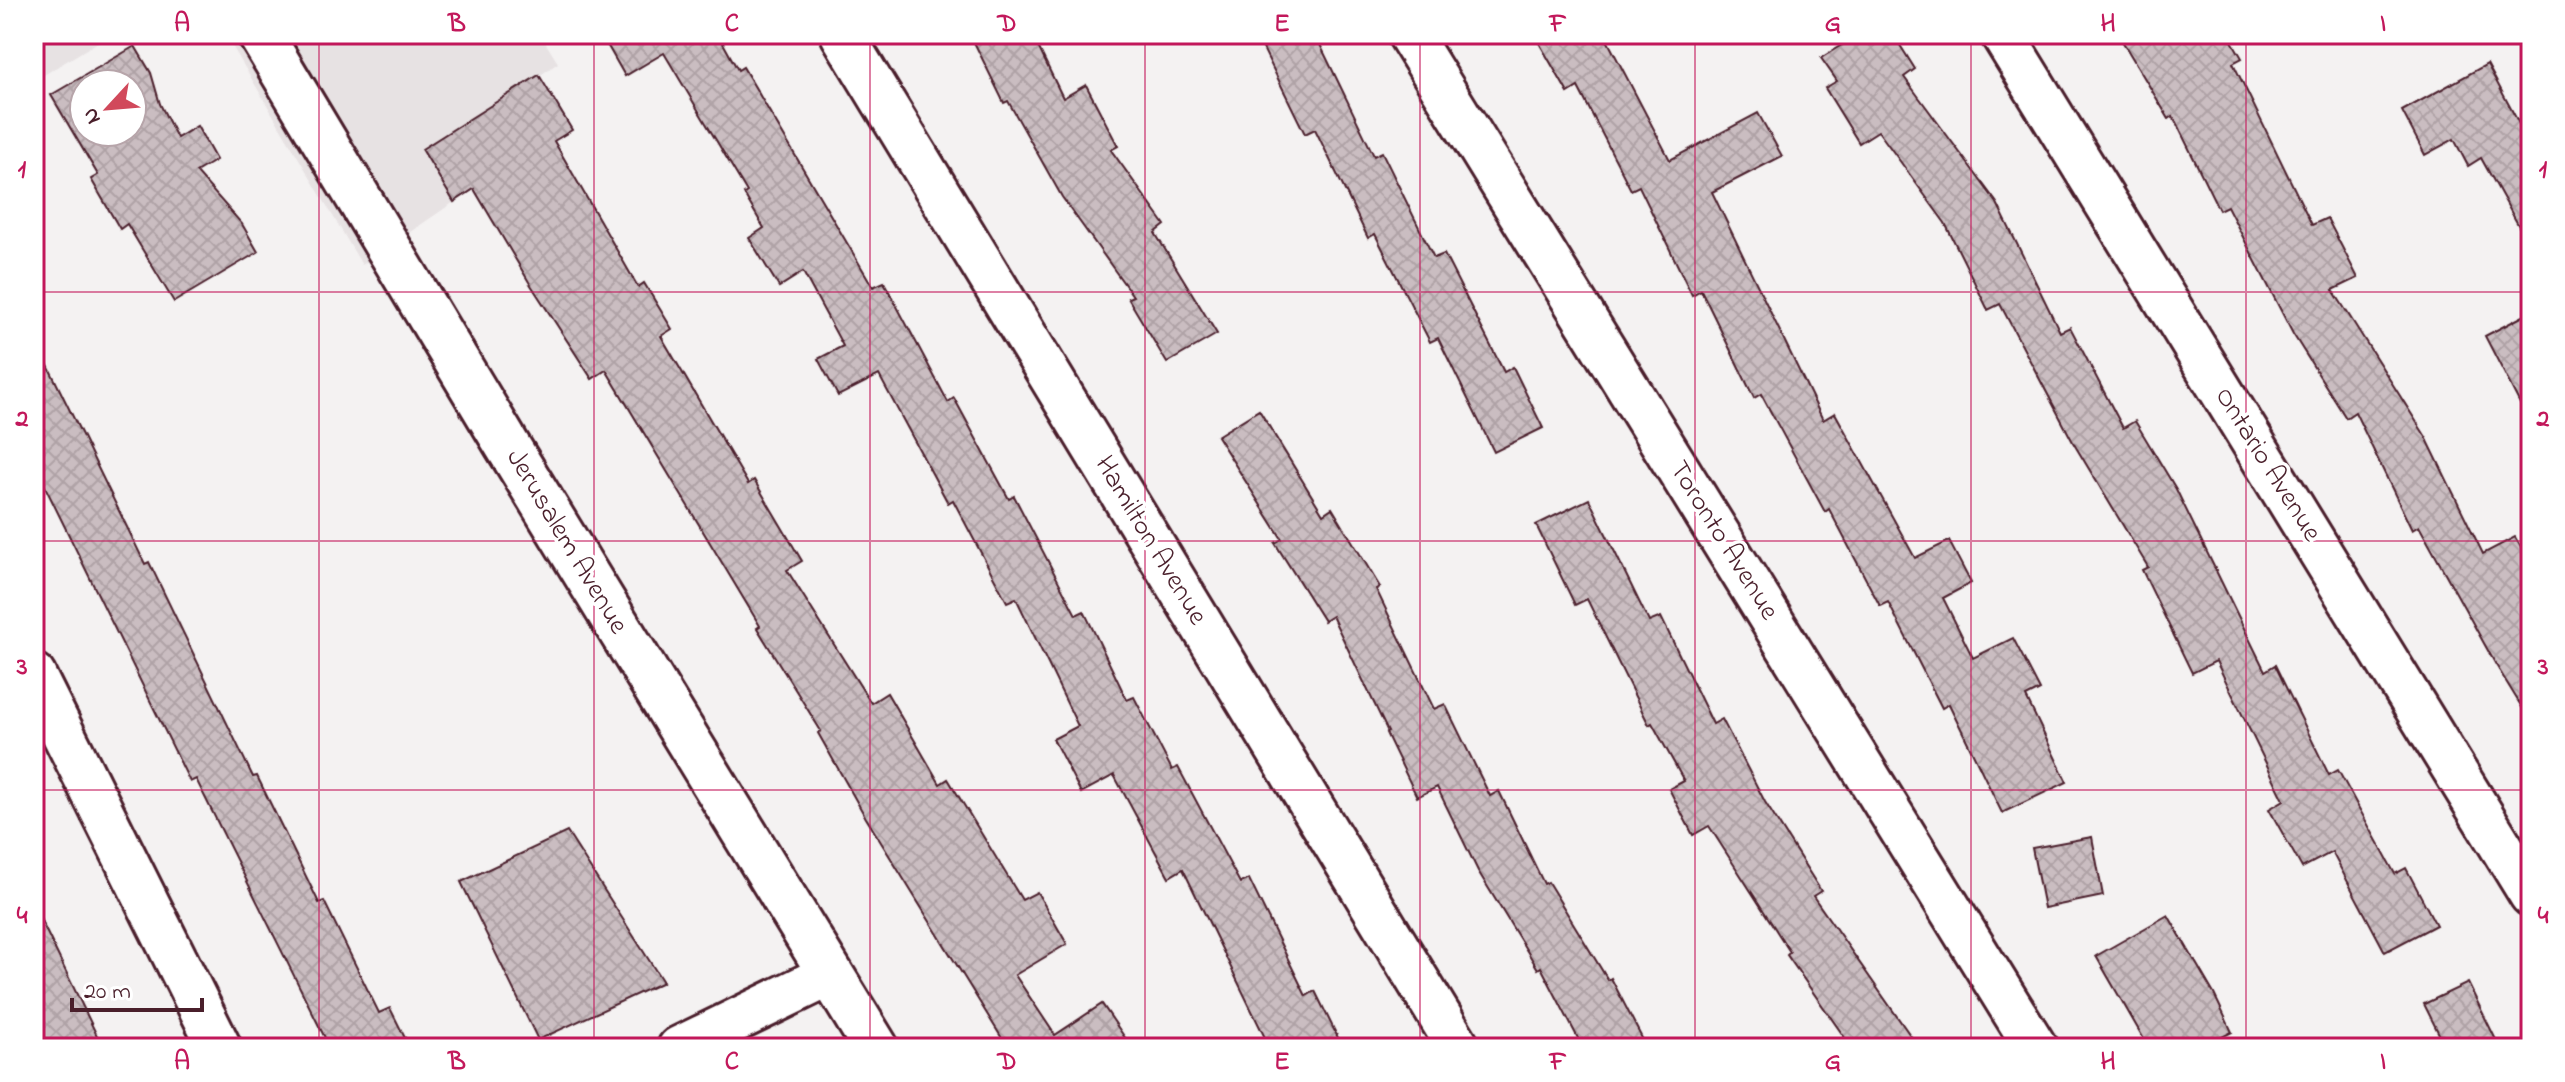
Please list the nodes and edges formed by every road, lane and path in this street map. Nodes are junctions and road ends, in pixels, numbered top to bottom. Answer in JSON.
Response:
{"nodes":[{"id":1,"x":260,"y":34,"type":"edge"},
{"id":2,"x":842,"y":34,"type":"edge"},
{"id":3,"x":1409,"y":34,"type":"edge"},
{"id":4,"x":2002,"y":34,"type":"edge"},
{"id":5,"x":34,"y":675,"type":"edge"},
{"id":6,"x":2531,"y":895,"type":"edge"},
{"id":7,"x":831,"y":974,"type":"junction"},
{"id":8,"x":220,"y":1048,"type":"edge"},
{"id":9,"x":679,"y":1048,"type":"edge"},
{"id":10,"x":876,"y":1048,"type":"edge"},
{"id":11,"x":1459,"y":1048,"type":"edge"},
{"id":12,"x":2036,"y":1048,"type":"edge"}],
"edges":[{"from":1,"to":7,"type":"main road","name":"Jerusalem Avenue"},
{"from":2,"to":11,"type":"street","name":"Hamilton Avenue"},
{"from":3,"to":12,"type":"street","name":"Toronto Avenue"},
{"from":4,"to":6,"type":"street","name":"Ontario Avenue"},
{"from":5,"to":8,"type":"street"},
{"from":7,"to":9,"type":"street"},
{"from":7,"to":10,"type":"main road","name":"Jerusalem Avenue"}]}
